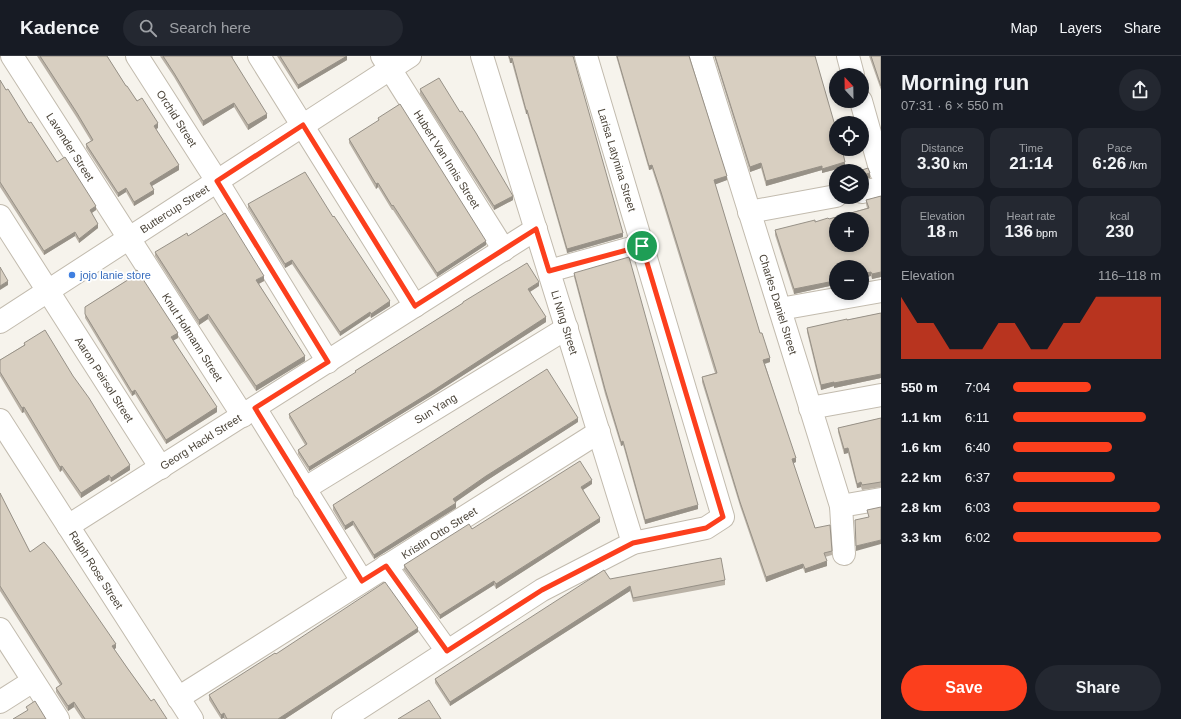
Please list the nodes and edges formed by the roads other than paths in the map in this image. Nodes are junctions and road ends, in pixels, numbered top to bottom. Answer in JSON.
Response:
{"nodes":[{"id":1,"x":12,"y":56,"type":"edge"},
{"id":2,"x":136,"y":56,"type":"edge"},
{"id":3,"x":259,"y":56,"type":"edge"},
{"id":4,"x":410,"y":56,"type":"edge"},
{"id":5,"x":482,"y":56,"type":"edge"},
{"id":6,"x":586,"y":56,"type":"edge"},
{"id":7,"x":701,"y":56,"type":"edge"},
{"id":8,"x":848,"y":56,"type":"edge"},
{"id":9,"x":386,"y":62,"type":"edge"},
{"id":10,"x":851,"y":68,"type":"edge"},
{"id":11,"x":863,"y":108,"type":"edge"},
{"id":12,"x":303,"y":125,"type":"junction"},
{"id":13,"x":881,"y":172,"type":"edge"},
{"id":14,"x":217,"y":181,"type":"junction"},
{"id":15,"x":881,"y":188,"type":"edge"},
{"id":16,"x":869,"y":191,"type":"edge"},
{"id":17,"x":829,"y":197,"type":"edge"},
{"id":18,"x":749,"y":212,"type":"junction"},
{"id":19,"x":0,"y":216,"type":"edge"},
{"id":20,"x":536,"y":229,"type":"junction"},
{"id":21,"x":128,"y":239,"type":"junction"},
{"id":22,"x":642,"y":246,"type":"junction"},
{"id":23,"x":504,"y":250,"type":"junction"},
{"id":24,"x":549,"y":271,"type":"junction"},
{"id":25,"x":48,"y":291,"type":"junction"},
{"id":26,"x":881,"y":291,"type":"edge"},
{"id":27,"x":415,"y":306,"type":"junction"},
{"id":28,"x":780,"y":309,"type":"junction"},
{"id":29,"x":0,"y":322,"type":"edge"},
{"id":30,"x":567,"y":328,"type":"junction"},
{"id":31,"x":328,"y":362,"type":"junction"},
{"id":32,"x":881,"y":395,"type":"edge"},
{"id":33,"x":810,"y":408,"type":"junction"},
{"id":34,"x":249,"y":412,"type":"junction"},
{"id":35,"x":0,"y":420,"type":"edge"},
{"id":36,"x":599,"y":432,"type":"junction"},
{"id":37,"x":161,"y":468,"type":"junction"},
{"id":38,"x":304,"y":489,"type":"junction"},
{"id":39,"x":881,"y":499,"type":"edge"},
{"id":40,"x":840,"y":506,"type":"junction"},
{"id":41,"x":68,"y":526,"type":"junction"},
{"id":42,"x":633,"y":543,"type":"junction"},
{"id":43,"x":844,"y":554,"type":"dead end"},
{"id":44,"x":386,"y":566,"type":"junction"},
{"id":45,"x":362,"y":581,"type":"junction"},
{"id":46,"x":0,"y":629,"type":"edge"},
{"id":47,"x":447,"y":651,"type":"junction"},
{"id":48,"x":33,"y":681,"type":"junction"},
{"id":49,"x":178,"y":698,"type":"junction"},
{"id":50,"x":0,"y":702,"type":"edge"},
{"id":51,"x":58,"y":719,"type":"edge"},
{"id":52,"x":192,"y":719,"type":"edge"},
{"id":53,"x":343,"y":719,"type":"edge"}],
"edges":[{"from":1,"to":21,"type":"street","name":"Lavender Street"},
{"from":2,"to":14,"type":"street","name":"Orchid Street"},
{"from":3,"to":12,"type":"street"},
{"from":4,"to":9,"type":"street","name":"Buttercup Street"},
{"from":5,"to":20,"type":"street","name":"Li Ning Street"},
{"from":6,"to":22,"type":"street","name":"Larisa Latynina Street"},
{"from":7,"to":18,"type":"street","name":"Charles Daniel Street"},
{"from":8,"to":10,"type":"street"},
{"from":9,"to":12,"type":"street","name":"Buttercup Street"},
{"from":9,"to":23,"type":"street","name":"Hubert Van Innis Street"},
{"from":11,"to":13,"type":"street"},
{"from":12,"to":14,"type":"street","name":"Buttercup Street"},
{"from":12,"to":27,"type":"street"},
{"from":14,"to":21,"type":"street","name":"Buttercup Street"},
{"from":14,"to":31,"type":"street","name":"Orchid Street"},
{"from":15,"to":16,"type":"street"},
{"from":17,"to":18,"type":"street"},
{"from":18,"to":28,"type":"street","name":"Charles Daniel Street"},
{"from":19,"to":25,"type":"street","name":"Aaron Peirsol Street"},
{"from":20,"to":23,"type":"street","name":"Georg Hackl Street"},
{"from":20,"to":24,"type":"street","name":"Li Ning Street"},
{"from":21,"to":25,"type":"street","name":"Buttercup Street"},
{"from":21,"to":34,"type":"street","name":"Knut Holmann Street"},
{"from":22,"to":24,"type":"street"},
{"from":22,"to":42,"type":"street","name":"Larisa Latynina Street"},
{"from":23,"to":27,"type":"street","name":"Georg Hackl Street"},
{"from":24,"to":30,"type":"street","name":"Li Ning Street"},
{"from":25,"to":29,"type":"street","name":"Buttercup Street"},
{"from":25,"to":37,"type":"street","name":"Aaron Peirsol Street"},
{"from":26,"to":28,"type":"street"},
{"from":27,"to":31,"type":"street","name":"Georg Hackl Street"},
{"from":28,"to":33,"type":"street","name":"Charles Daniel Street"},
{"from":30,"to":36,"type":"street","name":"Li Ning Street"},
{"from":30,"to":38,"type":"street","name":"Sun Yang"},
{"from":31,"to":34,"type":"street","name":"Georg Hackl Street"},
{"from":32,"to":33,"type":"street"},
{"from":33,"to":40,"type":"street","name":"Charles Daniel Street"},
{"from":34,"to":37,"type":"street","name":"Georg Hackl Street"},
{"from":34,"to":38,"type":"street","name":"Knut Holmann Street"},
{"from":35,"to":41,"type":"street","name":"Ralph Rose Street"},
{"from":36,"to":42,"type":"street","name":"Li Ning Street"},
{"from":36,"to":44,"type":"street","name":"Kristin Otto Street"},
{"from":37,"to":41,"type":"street","name":"Georg Hackl Street"},
{"from":38,"to":45,"type":"street","name":"Knut Holmann Street"},
{"from":39,"to":40,"type":"street"},
{"from":40,"to":43,"type":"street","name":"Charles Daniel Street"},
{"from":41,"to":49,"type":"street","name":"Ralph Rose Street"},
{"from":42,"to":47,"type":"street"},
{"from":44,"to":45,"type":"street","name":"Kristin Otto Street"},
{"from":44,"to":47,"type":"street"},
{"from":45,"to":49,"type":"street","name":"Kristin Otto Street"},
{"from":46,"to":48,"type":"street"},
{"from":47,"to":53,"type":"street"},
{"from":48,"to":50,"type":"street"},
{"from":48,"to":51,"type":"street"},
{"from":49,"to":52,"type":"street","name":"Ralph Rose Street"}]}
